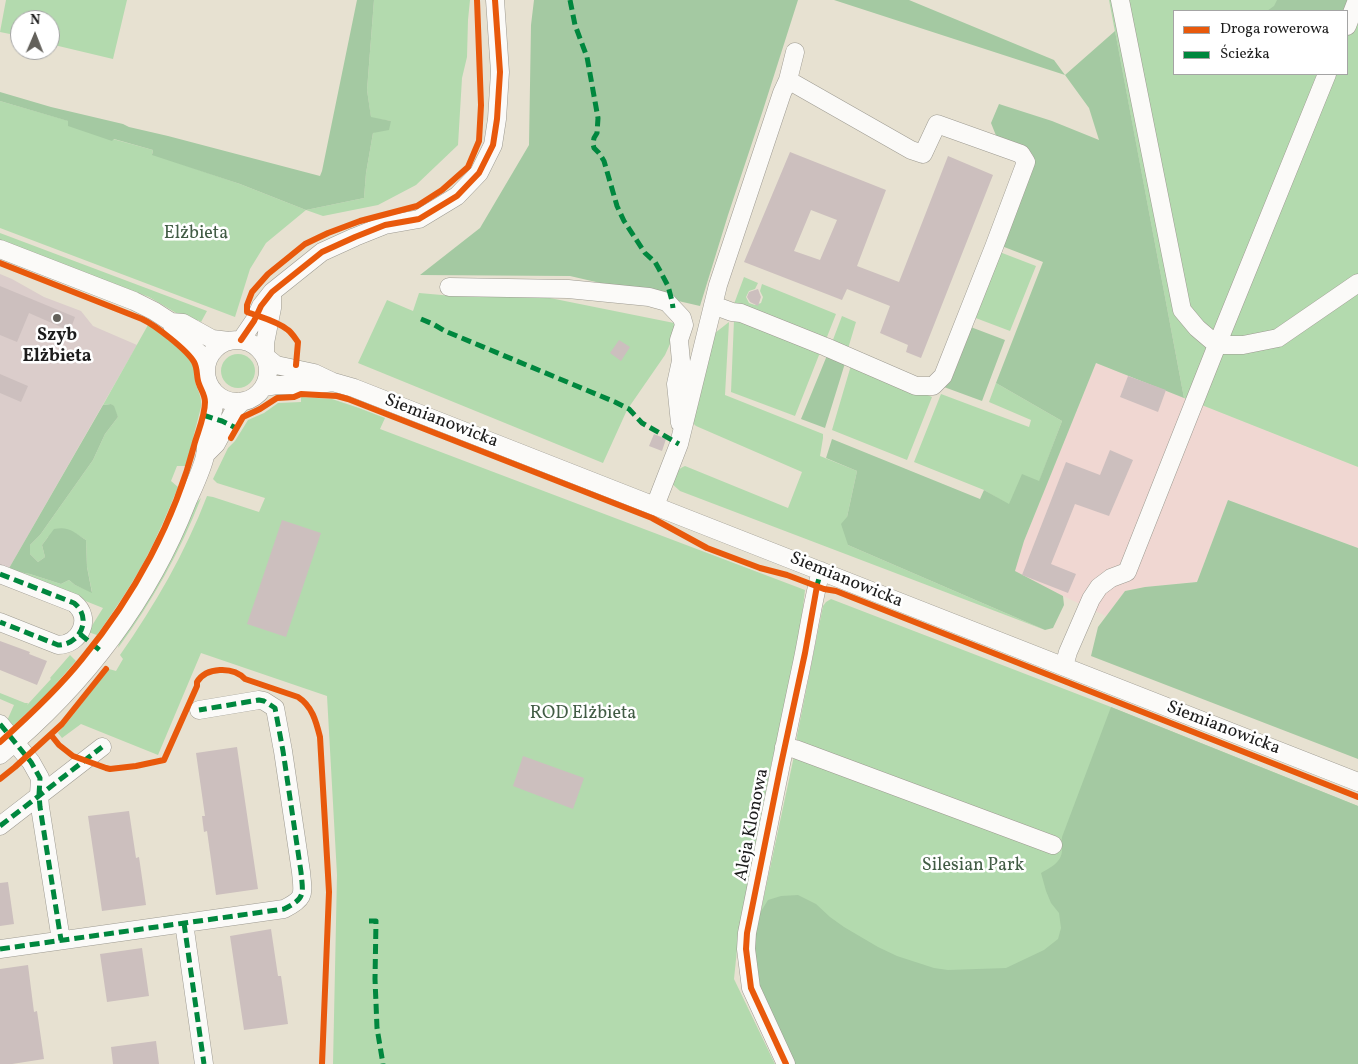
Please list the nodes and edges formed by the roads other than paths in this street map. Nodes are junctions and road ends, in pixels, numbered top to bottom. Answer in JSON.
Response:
{"nodes":[{"id":1,"x":496,"y":0,"type":"edge"},
{"id":2,"x":1120,"y":0,"type":"edge"},
{"id":3,"x":1358,"y":0,"type":"edge"},
{"id":4,"x":1348,"y":24,"type":"edge"},
{"id":5,"x":795,"y":52,"type":"dead end"},
{"id":6,"x":1327,"y":75,"type":"edge"},
{"id":7,"x":788,"y":80,"type":"junction"},
{"id":8,"x":0,"y":249,"type":"edge"},
{"id":9,"x":1358,"y":284,"type":"edge"},
{"id":10,"x":448,"y":287,"type":"dead end"},
{"id":11,"x":272,"y":292,"type":"junction"},
{"id":12,"x":713,"y":305,"type":"junction"},
{"id":13,"x":171,"y":322,"type":"junction"},
{"id":14,"x":235,"y":341,"type":"junction"},
{"id":15,"x":1217,"y":345,"type":"junction"},
{"id":16,"x":265,"y":356,"type":"junction"},
{"id":17,"x":206,"y":370,"type":"junction"},
{"id":18,"x":333,"y":382,"type":"junction"},
{"id":19,"x":264,"y":387,"type":"junction"},
{"id":20,"x":212,"y":389,"type":"junction"},
{"id":21,"x":243,"y":402,"type":"junction"},
{"id":22,"x":682,"y":433,"type":"junction"},
{"id":23,"x":205,"y":455,"type":"junction"},
{"id":24,"x":655,"y":506,"type":"junction"},
{"id":25,"x":821,"y":571,"type":"junction"},
{"id":26,"x":0,"y":574,"type":"edge"},
{"id":27,"x":0,"y":622,"type":"edge"},
{"id":28,"x":80,"y":634,"type":"junction"},
{"id":29,"x":102,"y":652,"type":"junction"},
{"id":30,"x":1064,"y":666,"type":"junction"},
{"id":31,"x":199,"y":710,"type":"dead end"},
{"id":32,"x":0,"y":724,"type":"edge"},
{"id":33,"x":16,"y":742,"type":"junction"},
{"id":34,"x":102,"y":746,"type":"dead end"},
{"id":35,"x":784,"y":747,"type":"junction"},
{"id":36,"x":0,"y":755,"type":"edge"},
{"id":37,"x":1358,"y":782,"type":"edge"},
{"id":38,"x":39,"y":795,"type":"junction"},
{"id":39,"x":0,"y":826,"type":"edge"},
{"id":40,"x":1054,"y":845,"type":"dead end"},
{"id":41,"x":184,"y":923,"type":"junction"},
{"id":42,"x":61,"y":940,"type":"junction"},
{"id":43,"x":0,"y":949,"type":"edge"},
{"id":44,"x":204,"y":1064,"type":"edge"},
{"id":45,"x":786,"y":1064,"type":"edge"}],
"edges":[{"from":1,"to":11,"type":"street"},
{"from":2,"to":15,"type":"street"},
{"from":3,"to":4,"type":"street"},
{"from":5,"to":7,"type":"street"},
{"from":6,"to":15,"type":"street"},
{"from":7,"to":12,"type":"street"},
{"from":7,"to":12,"type":"street"},
{"from":8,"to":13,"type":"street"},
{"from":9,"to":15,"type":"street"},
{"from":10,"to":22,"type":"street"},
{"from":11,"to":14,"type":"street"},
{"from":11,"to":16,"type":"street"},
{"from":12,"to":22,"type":"street"},
{"from":13,"to":14,"type":"street"},
{"from":13,"to":17,"type":"street"},
{"from":14,"to":16,"type":"street"},
{"from":14,"to":17,"type":"street"},
{"from":15,"to":30,"type":"street"},
{"from":16,"to":18,"type":"street","name":"Siemianowicka"},
{"from":16,"to":19,"type":"street"},
{"from":17,"to":20,"type":"street"},
{"from":18,"to":19,"type":"street","name":"Siemianowicka"},
{"from":18,"to":24,"type":"street","name":"Siemianowicka"},
{"from":19,"to":21,"type":"street"},
{"from":20,"to":21,"type":"street"},
{"from":20,"to":23,"type":"street"},
{"from":21,"to":23,"type":"street"},
{"from":22,"to":24,"type":"street"},
{"from":23,"to":29,"type":"street"},
{"from":24,"to":25,"type":"street","name":"Siemianowicka"},
{"from":25,"to":30,"type":"street","name":"Siemianowicka"},
{"from":25,"to":35,"type":"street","name":"Aleja Klonowa"},
{"from":26,"to":28,"type":"street"},
{"from":27,"to":28,"type":"street"},
{"from":28,"to":29,"type":"street"},
{"from":29,"to":33,"type":"street"},
{"from":30,"to":37,"type":"street","name":"Siemianowicka"},
{"from":31,"to":41,"type":"street"},
{"from":32,"to":33,"type":"street"},
{"from":33,"to":36,"type":"street"},
{"from":33,"to":38,"type":"street"},
{"from":34,"to":38,"type":"street"},
{"from":35,"to":40,"type":"street"},
{"from":35,"to":45,"type":"street","name":"Aleja Klonowa"},
{"from":38,"to":39,"type":"street"},
{"from":38,"to":42,"type":"street"},
{"from":41,"to":42,"type":"street"},
{"from":41,"to":44,"type":"street"},
{"from":42,"to":43,"type":"street"}]}
